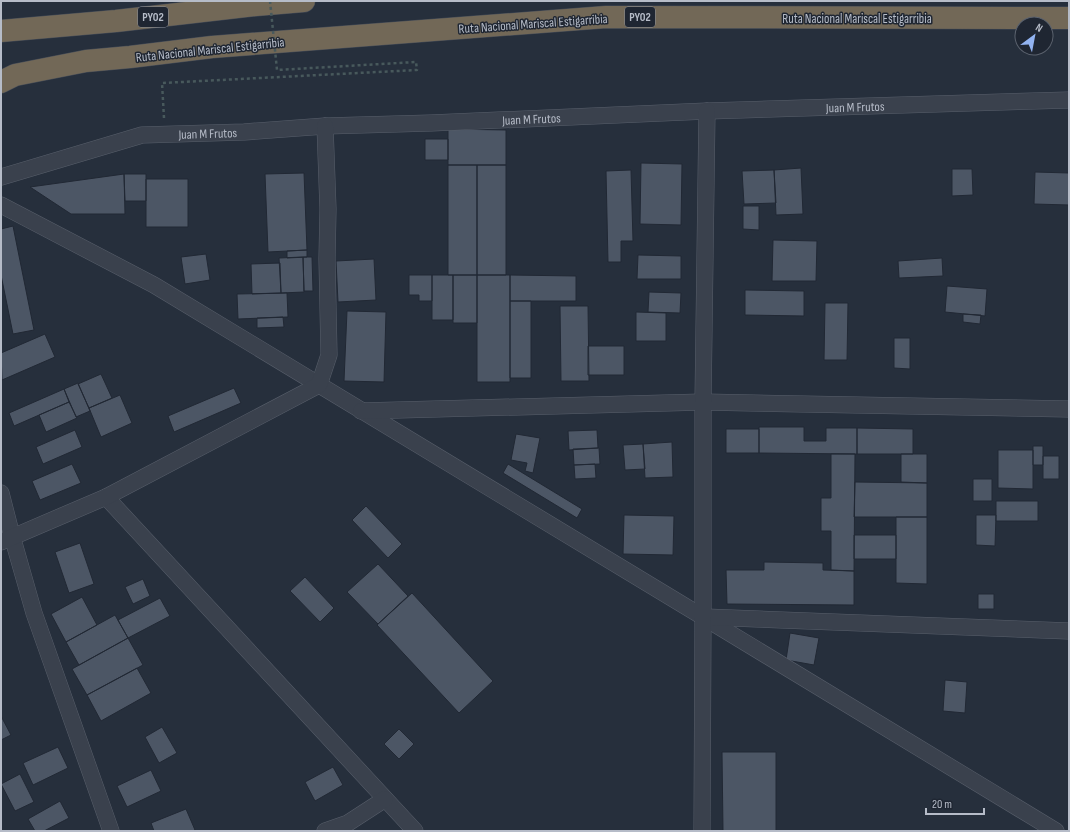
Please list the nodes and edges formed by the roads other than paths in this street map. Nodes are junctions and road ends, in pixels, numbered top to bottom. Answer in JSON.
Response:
{"nodes":[{"id":1,"x":304,"y":1,"type":"edge"},
{"id":2,"x":1069,"y":18,"type":"edge"},
{"id":3,"x":1,"y":31,"type":"edge"},
{"id":4,"x":1,"y":82,"type":"edge"},
{"id":5,"x":1069,"y":100,"type":"edge"},
{"id":6,"x":706,"y":111,"type":"junction"},
{"id":7,"x":325,"y":126,"type":"junction"},
{"id":8,"x":1,"y":177,"type":"edge"},
{"id":9,"x":1,"y":204,"type":"edge"},
{"id":10,"x":318,"y":384,"type":"junction"},
{"id":11,"x":703,"y":402,"type":"junction"},
{"id":12,"x":1069,"y":409,"type":"edge"},
{"id":13,"x":361,"y":411,"type":"junction"},
{"id":14,"x":1,"y":492,"type":"edge"},
{"id":15,"x":106,"y":497,"type":"junction"},
{"id":16,"x":6,"y":539,"type":"edge"},
{"id":17,"x":703,"y":616,"type":"junction"},
{"id":18,"x":1069,"y":631,"type":"edge"},
{"id":19,"x":385,"y":799,"type":"junction"},
{"id":20,"x":111,"y":831,"type":"edge"},
{"id":21,"x":325,"y":831,"type":"edge"},
{"id":22,"x":415,"y":831,"type":"edge"},
{"id":23,"x":702,"y":831,"type":"edge"},
{"id":24,"x":1056,"y":831,"type":"edge"}],
"edges":[{"from":1,"to":3,"type":"highway","number":"PY02"},
{"from":2,"to":4,"type":"highway","name":"Ruta Nacional Mariscal Estigarribia","number":"PY02"},
{"from":5,"to":6,"type":"street","name":"Juan M Frutos"},
{"from":6,"to":7,"type":"street","name":"Juan M Frutos"},
{"from":6,"to":11,"type":"street"},
{"from":7,"to":8,"type":"street","name":"Juan M Frutos"},
{"from":7,"to":10,"type":"street"},
{"from":9,"to":10,"type":"street"},
{"from":10,"to":13,"type":"street"},
{"from":10,"to":15,"type":"street"},
{"from":11,"to":12,"type":"street"},
{"from":11,"to":13,"type":"street"},
{"from":11,"to":17,"type":"street"},
{"from":13,"to":17,"type":"street"},
{"from":14,"to":16,"type":"street"},
{"from":15,"to":16,"type":"street"},
{"from":15,"to":19,"type":"street"},
{"from":16,"to":20,"type":"street"},
{"from":17,"to":18,"type":"street"},
{"from":17,"to":23,"type":"street"},
{"from":17,"to":24,"type":"street"},
{"from":19,"to":21,"type":"street"},
{"from":19,"to":22,"type":"street"}]}
